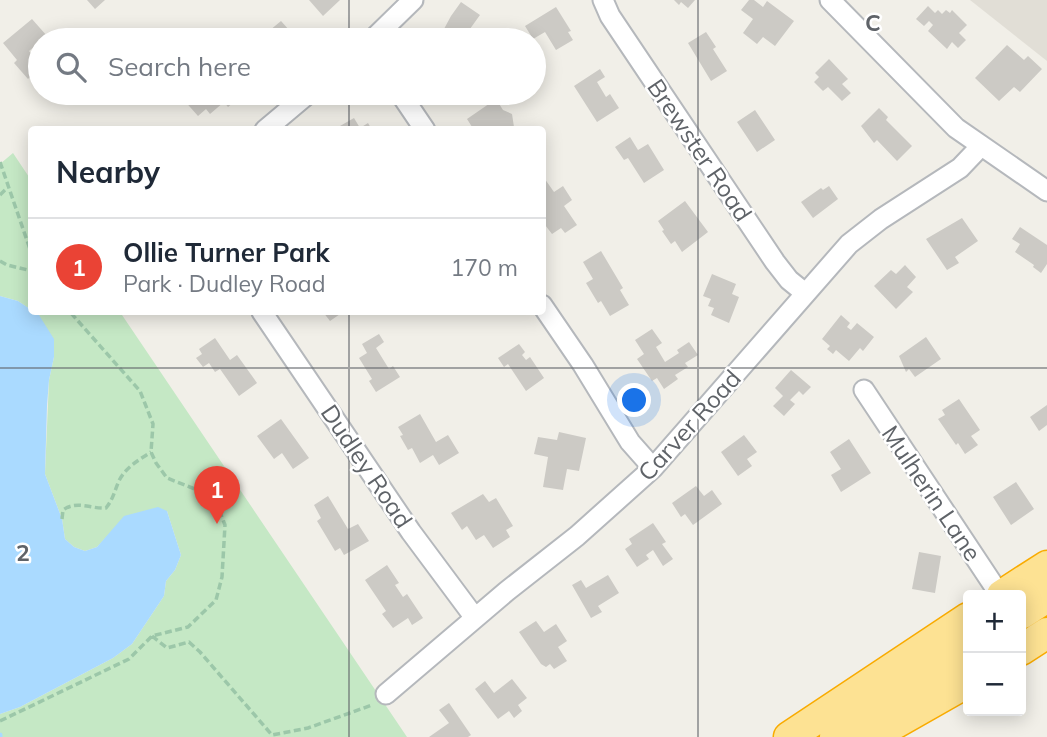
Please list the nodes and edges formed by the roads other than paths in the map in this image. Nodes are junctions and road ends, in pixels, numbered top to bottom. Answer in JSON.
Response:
{"nodes":[{"id":1,"x":413,"y":0,"type":"edge"},
{"id":2,"x":603,"y":0,"type":"edge"},
{"id":3,"x":830,"y":0,"type":"edge"},
{"id":4,"x":384,"y":28,"type":"edge"},
{"id":5,"x":295,"y":105,"type":"edge"},
{"id":6,"x":408,"y":105,"type":"edge"},
{"id":7,"x":270,"y":126,"type":"edge"},
{"id":8,"x":422,"y":126,"type":"edge"},
{"id":9,"x":980,"y":147,"type":"junction"},
{"id":10,"x":1047,"y":191,"type":"edge"},
{"id":11,"x":805,"y":293,"type":"junction"},
{"id":12,"x":546,"y":311,"type":"edge"},
{"id":13,"x":264,"y":315,"type":"edge"},
{"id":14,"x":864,"y":390,"type":"dead end"},
{"id":15,"x":653,"y":468,"type":"junction"},
{"id":16,"x":1047,"y":566,"type":"edge"},
{"id":17,"x":998,"y":590,"type":"edge"},
{"id":18,"x":1009,"y":590,"type":"edge"},
{"id":19,"x":1047,"y":597,"type":"edge"},
{"id":20,"x":1026,"y":611,"type":"edge"},
{"id":21,"x":475,"y":618,"type":"junction"},
{"id":22,"x":963,"y":621,"type":"edge"},
{"id":23,"x":1047,"y":633,"type":"edge"},
{"id":24,"x":1026,"y":647,"type":"edge"},
{"id":25,"x":963,"y":652,"type":"edge"},
{"id":26,"x":963,"y":685,"type":"edge"},
{"id":27,"x":386,"y":694,"type":"road end"},
{"id":28,"x":789,"y":737,"type":"edge"},
{"id":29,"x":835,"y":737,"type":"edge"},
{"id":30,"x":871,"y":737,"type":"edge"}],
"edges":[{"from":1,"to":4,"type":"street"},
{"from":2,"to":11,"type":"street","name":"Brewster Road"},
{"from":3,"to":9,"type":"street"},
{"from":5,"to":7,"type":"street"},
{"from":6,"to":8,"type":"street"},
{"from":9,"to":10,"type":"street"},
{"from":9,"to":11,"type":"street","name":"Carver Road"},
{"from":11,"to":15,"type":"street","name":"Carver Road"},
{"from":12,"to":15,"type":"street"},
{"from":13,"to":21,"type":"street","name":"Dudley Road"},
{"from":14,"to":17,"type":"street","name":"Mulherin Lane"},
{"from":15,"to":21,"type":"street","name":"Carver Road"},
{"from":16,"to":18,"type":"highway"},
{"from":19,"to":20,"type":"highway"},
{"from":21,"to":27,"type":"street","name":"Carver Road"},
{"from":22,"to":28,"type":"highway"},
{"from":23,"to":24,"type":"highway"},
{"from":25,"to":29,"type":"highway"},
{"from":26,"to":30,"type":"highway"}]}
